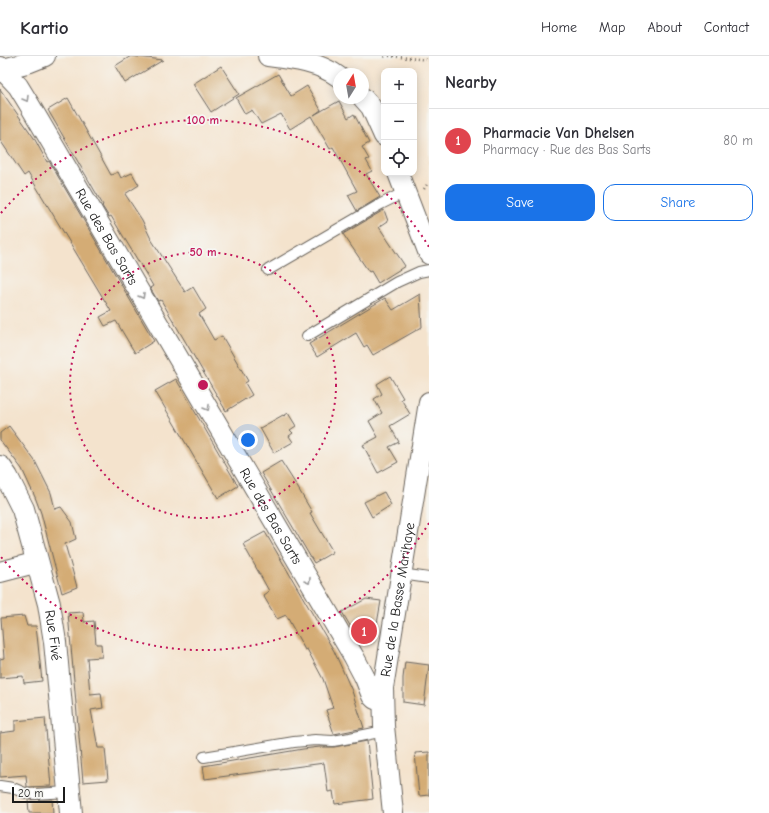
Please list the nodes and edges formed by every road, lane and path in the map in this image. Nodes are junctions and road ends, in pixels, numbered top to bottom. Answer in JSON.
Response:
{"nodes":[{"id":1,"x":45,"y":56,"type":"edge"},
{"id":2,"x":268,"y":56,"type":"edge"},
{"id":3,"x":388,"y":56,"type":"edge"},
{"id":4,"x":429,"y":60,"type":"edge"},
{"id":5,"x":1,"y":69,"type":"edge"},
{"id":6,"x":333,"y":74,"type":"edge"},
{"id":7,"x":368,"y":104,"type":"edge"},
{"id":8,"x":381,"y":129,"type":"edge"},
{"id":9,"x":399,"y":176,"type":"edge"},
{"id":10,"x":405,"y":192,"type":"junction"},
{"id":11,"x":429,"y":254,"type":"edge"},
{"id":12,"x":268,"y":270,"type":"dead end"},
{"id":13,"x":429,"y":270,"type":"edge"},
{"id":14,"x":307,"y":336,"type":"dead end"},
{"id":15,"x":429,"y":402,"type":"edge"},
{"id":16,"x":0,"y":467,"type":"edge"},
{"id":17,"x":38,"y":562,"type":"junction"},
{"id":18,"x":0,"y":572,"type":"edge"},
{"id":19,"x":401,"y":574,"type":"junction"},
{"id":20,"x":429,"y":578,"type":"edge"},
{"id":21,"x":383,"y":702,"type":"junction"},
{"id":22,"x":384,"y":731,"type":"junction"},
{"id":23,"x":204,"y":757,"type":"dead end"},
{"id":24,"x":0,"y":786,"type":"edge"},
{"id":25,"x":68,"y":792,"type":"junction"},
{"id":26,"x":71,"y":813,"type":"edge"},
{"id":27,"x":393,"y":813,"type":"edge"}],
"edges":[{"from":1,"to":5,"type":"street"},
{"from":2,"to":6,"type":"street"},
{"from":3,"to":4,"type":"path"},
{"from":5,"to":21,"type":"street","name":"Rue des Bas Sarts","one_way":true},
{"from":7,"to":8,"type":"street"},
{"from":9,"to":10,"type":"street"},
{"from":10,"to":11,"type":"street"},
{"from":10,"to":12,"type":"lane"},
{"from":13,"to":14,"type":"lane"},
{"from":15,"to":19,"type":"street","name":"Rue de la Basse Marihaye"},
{"from":16,"to":17,"type":"street","name":"Rue Fivé"},
{"from":17,"to":18,"type":"street"},
{"from":17,"to":25,"type":"street","name":"Rue Fivé"},
{"from":19,"to":20,"type":"lane"},
{"from":19,"to":21,"type":"street","name":"Rue de la Basse Marihaye"},
{"from":21,"to":22,"type":"street"},
{"from":22,"to":23,"type":"lane"},
{"from":22,"to":27,"type":"street"},
{"from":24,"to":25,"type":"lane"},
{"from":25,"to":26,"type":"street","name":"Rue Fivé"}]}
